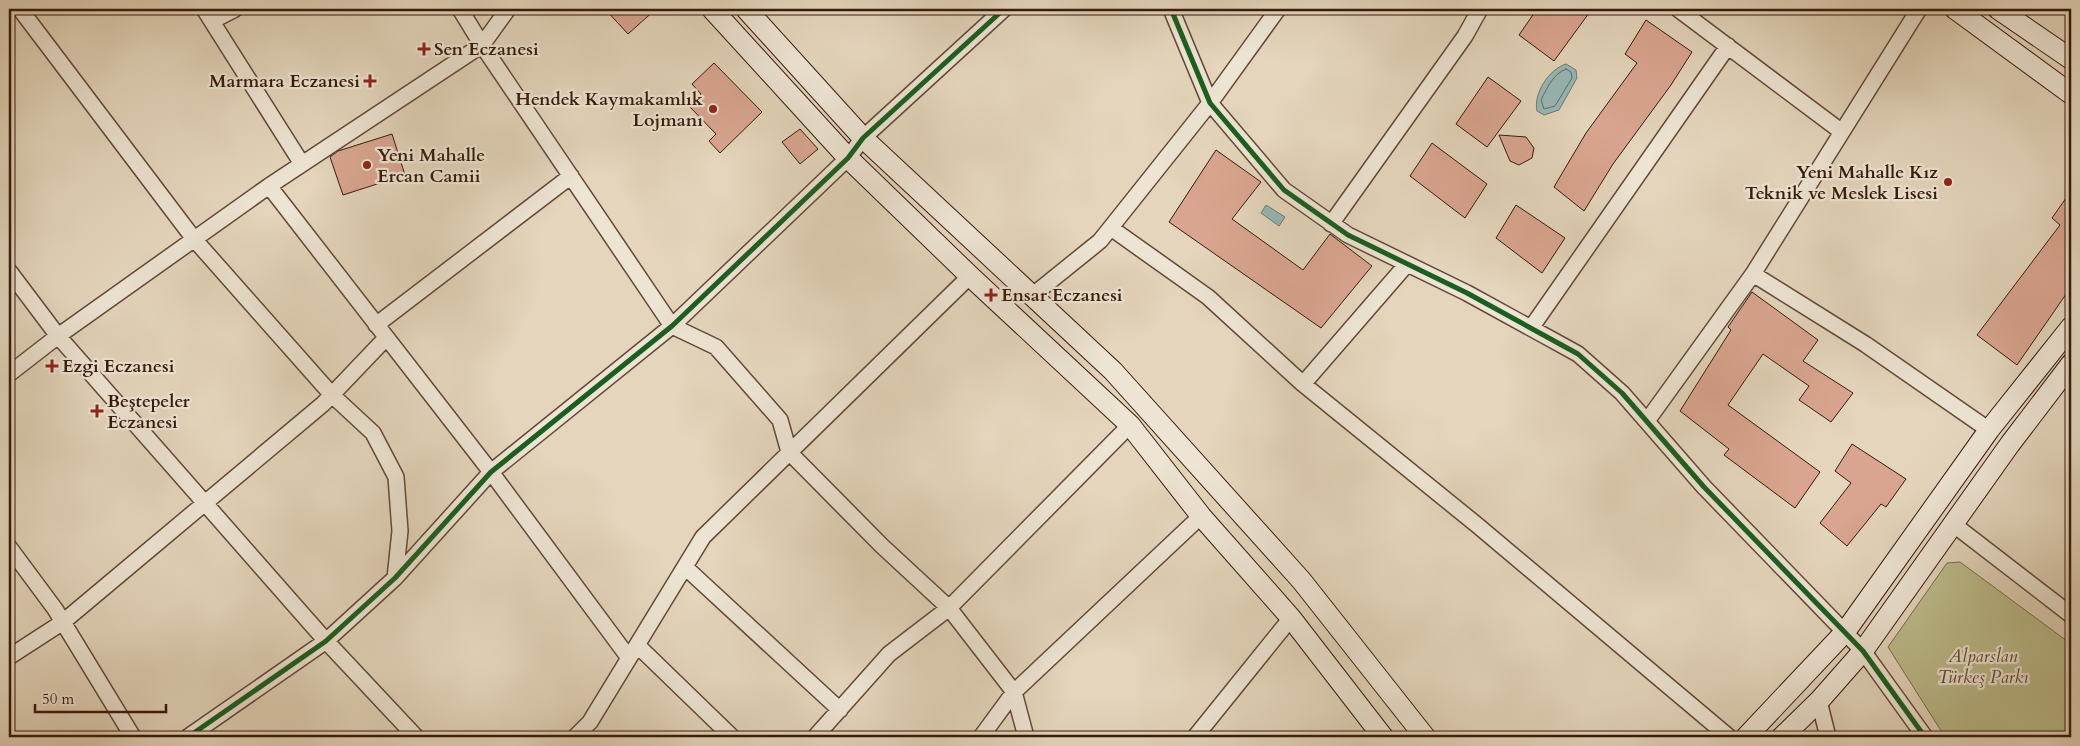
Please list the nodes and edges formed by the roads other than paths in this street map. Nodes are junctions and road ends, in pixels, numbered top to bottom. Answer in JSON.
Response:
{"nodes":[{"id":1,"x":20,"y":9,"type":"edge"},
{"id":2,"x":235,"y":9,"type":"edge"},
{"id":3,"x":460,"y":9,"type":"edge"},
{"id":4,"x":508,"y":9,"type":"edge"},
{"id":5,"x":712,"y":9,"type":"edge"},
{"id":6,"x":746,"y":9,"type":"edge"},
{"id":7,"x":1004,"y":9,"type":"edge"},
{"id":8,"x":1171,"y":9,"type":"edge"},
{"id":9,"x":1278,"y":9,"type":"edge"},
{"id":10,"x":1480,"y":9,"type":"edge"},
{"id":11,"x":1678,"y":9,"type":"edge"},
{"id":12,"x":1919,"y":9,"type":"edge"},
{"id":13,"x":1954,"y":9,"type":"edge"},
{"id":14,"x":1998,"y":9,"type":"edge"},
{"id":15,"x":208,"y":15,"type":"edge"},
{"id":16,"x":482,"y":45,"type":"junction"},
{"id":17,"x":1728,"y":46,"type":"junction"},
{"id":18,"x":2071,"y":60,"type":"edge"},
{"id":19,"x":2071,"y":94,"type":"edge"},
{"id":20,"x":1210,"y":103,"type":"junction"},
{"id":21,"x":1842,"y":132,"type":"junction"},
{"id":22,"x":863,"y":138,"type":"junction"},
{"id":23,"x":848,"y":158,"type":"junction"},
{"id":24,"x":302,"y":164,"type":"junction"},
{"id":25,"x":571,"y":176,"type":"junction"},
{"id":26,"x":269,"y":186,"type":"junction"},
{"id":27,"x":1332,"y":224,"type":"junction"},
{"id":28,"x":1111,"y":228,"type":"junction"},
{"id":29,"x":194,"y":239,"type":"junction"},
{"id":30,"x":1407,"y":264,"type":"junction"},
{"id":31,"x":9,"y":270,"type":"edge"},
{"id":32,"x":1753,"y":274,"type":"junction"},
{"id":33,"x":970,"y":276,"type":"junction"},
{"id":34,"x":1034,"y":295,"type":"junction"},
{"id":35,"x":376,"y":326,"type":"junction"},
{"id":36,"x":672,"y":326,"type":"junction"},
{"id":37,"x":2071,"y":327,"type":"edge"},
{"id":38,"x":1531,"y":328,"type":"junction"},
{"id":39,"x":58,"y":336,"type":"junction"},
{"id":40,"x":386,"y":338,"type":"junction"},
{"id":41,"x":2071,"y":364,"type":"edge"},
{"id":42,"x":9,"y":374,"type":"edge"},
{"id":43,"x":1304,"y":384,"type":"junction"},
{"id":44,"x":332,"y":395,"type":"junction"},
{"id":45,"x":1647,"y":421,"type":"junction"},
{"id":46,"x":1130,"y":425,"type":"junction"},
{"id":47,"x":1989,"y":430,"type":"junction"},
{"id":48,"x":789,"y":452,"type":"junction"},
{"id":49,"x":491,"y":472,"type":"junction"},
{"id":50,"x":204,"y":502,"type":"junction"},
{"id":51,"x":1201,"y":516,"type":"junction"},
{"id":52,"x":1953,"y":524,"type":"junction"},
{"id":53,"x":9,"y":547,"type":"edge"},
{"id":54,"x":684,"y":567,"type":"junction"},
{"id":55,"x":395,"y":578,"type":"junction"},
{"id":56,"x":949,"y":608,"type":"junction"},
{"id":57,"x":2071,"y":615,"type":"edge"},
{"id":58,"x":1291,"y":618,"type":"junction"},
{"id":59,"x":63,"y":622,"type":"junction"},
{"id":60,"x":1845,"y":632,"type":"junction"},
{"id":61,"x":326,"y":641,"type":"junction"},
{"id":62,"x":637,"y":645,"type":"junction"},
{"id":63,"x":1863,"y":651,"type":"junction"},
{"id":64,"x":9,"y":656,"type":"edge"},
{"id":65,"x":629,"y":658,"type":"junction"},
{"id":66,"x":1014,"y":692,"type":"junction"},
{"id":67,"x":1819,"y":701,"type":"junction"},
{"id":68,"x":840,"y":710,"type":"junction"},
{"id":69,"x":133,"y":737,"type":"edge"},
{"id":70,"x":188,"y":737,"type":"edge"},
{"id":71,"x":416,"y":737,"type":"edge"},
{"id":72,"x":575,"y":737,"type":"edge"},
{"id":73,"x":732,"y":737,"type":"edge"},
{"id":74,"x":815,"y":737,"type":"edge"},
{"id":75,"x":980,"y":737,"type":"edge"},
{"id":76,"x":1026,"y":737,"type":"edge"},
{"id":77,"x":1195,"y":737,"type":"edge"},
{"id":78,"x":1382,"y":737,"type":"edge"},
{"id":79,"x":1425,"y":737,"type":"edge"},
{"id":80,"x":1729,"y":737,"type":"edge"},
{"id":81,"x":1746,"y":737,"type":"edge"},
{"id":82,"x":1782,"y":737,"type":"edge"},
{"id":83,"x":1828,"y":737,"type":"edge"},
{"id":84,"x":1925,"y":737,"type":"edge"}],
"edges":[{"from":1,"to":29,"type":"street"},
{"from":2,"to":15,"type":"street"},
{"from":3,"to":16,"type":"street"},
{"from":4,"to":16,"type":"street"},
{"from":5,"to":23,"type":"main road"},
{"from":6,"to":22,"type":"main road"},
{"from":7,"to":22,"type":"street"},
{"from":8,"to":20,"type":"street"},
{"from":9,"to":20,"type":"street"},
{"from":10,"to":27,"type":"street"},
{"from":11,"to":17,"type":"street"},
{"from":12,"to":21,"type":"street"},
{"from":13,"to":19,"type":"main road"},
{"from":14,"to":18,"type":"main road"},
{"from":15,"to":24,"type":"street"},
{"from":16,"to":24,"type":"street"},
{"from":16,"to":25,"type":"street"},
{"from":17,"to":21,"type":"street"},
{"from":17,"to":38,"type":"street"},
{"from":20,"to":27,"type":"street"},
{"from":20,"to":28,"type":"street"},
{"from":21,"to":32,"type":"street"},
{"from":22,"to":23,"type":"street"},
{"from":22,"to":34,"type":"main road"},
{"from":23,"to":33,"type":"main road"},
{"from":23,"to":36,"type":"street"},
{"from":24,"to":26,"type":"street"},
{"from":25,"to":35,"type":"street"},
{"from":25,"to":36,"type":"street"},
{"from":26,"to":29,"type":"street"},
{"from":26,"to":35,"type":"street"},
{"from":27,"to":30,"type":"street"},
{"from":28,"to":34,"type":"street"},
{"from":28,"to":43,"type":"street"},
{"from":29,"to":39,"type":"street"},
{"from":29,"to":44,"type":"street"},
{"from":30,"to":38,"type":"street"},
{"from":30,"to":43,"type":"street"},
{"from":31,"to":39,"type":"street"},
{"from":32,"to":45,"type":"street"},
{"from":32,"to":47,"type":"street"},
{"from":33,"to":46,"type":"main road"},
{"from":33,"to":48,"type":"street"},
{"from":34,"to":79,"type":"main road"},
{"from":35,"to":40,"type":"street"},
{"from":36,"to":48,"type":"street"},
{"from":36,"to":49,"type":"street"},
{"from":37,"to":47,"type":"main road"},
{"from":38,"to":45,"type":"street"},
{"from":39,"to":42,"type":"street"},
{"from":39,"to":50,"type":"street"},
{"from":40,"to":44,"type":"street"},
{"from":40,"to":49,"type":"street"},
{"from":41,"to":52,"type":"main road"},
{"from":43,"to":80,"type":"street"},
{"from":44,"to":50,"type":"street"},
{"from":44,"to":55,"type":"street"},
{"from":45,"to":60,"type":"street"},
{"from":46,"to":51,"type":"main road"},
{"from":46,"to":56,"type":"street"},
{"from":47,"to":60,"type":"main road"},
{"from":48,"to":54,"type":"street"},
{"from":48,"to":56,"type":"street"},
{"from":49,"to":55,"type":"street"},
{"from":49,"to":65,"type":"street"},
{"from":50,"to":59,"type":"street"},
{"from":50,"to":61,"type":"street"},
{"from":51,"to":58,"type":"main road"},
{"from":51,"to":66,"type":"street"},
{"from":52,"to":57,"type":"street"},
{"from":52,"to":63,"type":"main road"},
{"from":53,"to":59,"type":"street"},
{"from":54,"to":62,"type":"street"},
{"from":54,"to":68,"type":"street"},
{"from":55,"to":61,"type":"street"},
{"from":56,"to":66,"type":"street"},
{"from":56,"to":68,"type":"street"},
{"from":58,"to":77,"type":"street"},
{"from":58,"to":78,"type":"main road"},
{"from":59,"to":64,"type":"street"},
{"from":59,"to":69,"type":"street"},
{"from":60,"to":63,"type":"street"},
{"from":60,"to":81,"type":"main road"},
{"from":61,"to":70,"type":"street"},
{"from":61,"to":71,"type":"street"},
{"from":62,"to":65,"type":"street"},
{"from":62,"to":73,"type":"street"},
{"from":63,"to":67,"type":"main road"},
{"from":63,"to":84,"type":"street"},
{"from":65,"to":72,"type":"street"},
{"from":66,"to":75,"type":"street"},
{"from":66,"to":76,"type":"street"},
{"from":67,"to":82,"type":"main road"},
{"from":67,"to":83,"type":"street"},
{"from":68,"to":74,"type":"street"}]}
